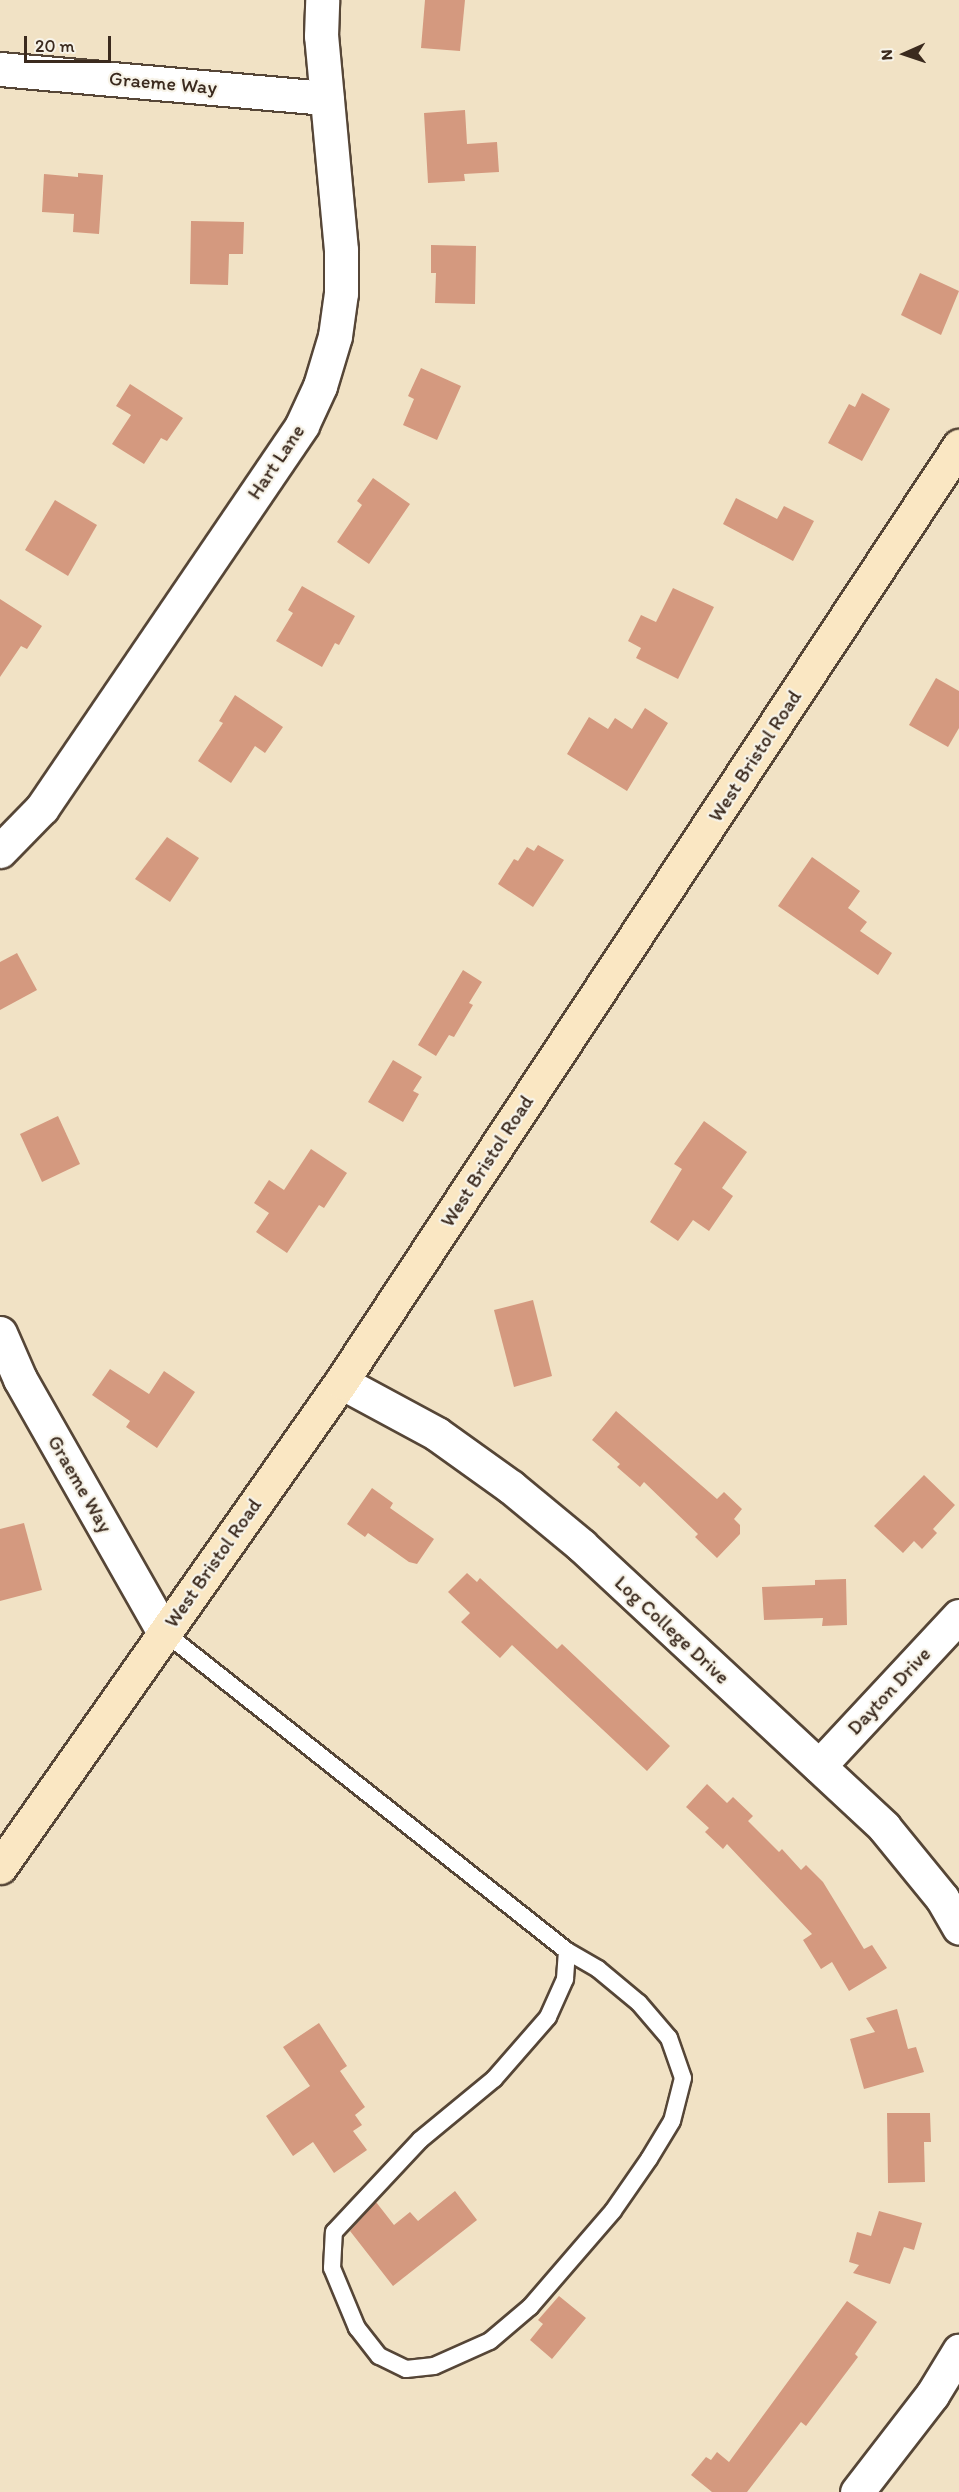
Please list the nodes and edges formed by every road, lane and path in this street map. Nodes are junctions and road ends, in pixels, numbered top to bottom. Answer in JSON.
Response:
{"nodes":[{"id":1,"x":322,"y":0,"type":"edge"},
{"id":2,"x":0,"y":69,"type":"edge"},
{"id":3,"x":327,"y":98,"type":"junction"},
{"id":4,"x":959,"y":446,"type":"edge"},
{"id":5,"x":0,"y":851,"type":"edge"},
{"id":6,"x":0,"y":1333,"type":"edge"},
{"id":7,"x":341,"y":1382,"type":"junction"},
{"id":8,"x":959,"y":1616,"type":"edge"},
{"id":9,"x":164,"y":1632,"type":"junction"},
{"id":10,"x":819,"y":1766,"type":"junction"},
{"id":11,"x":0,"y":1867,"type":"edge"},
{"id":12,"x":959,"y":1928,"type":"edge"},
{"id":13,"x":567,"y":1951,"type":"junction"},
{"id":14,"x":959,"y":2351,"type":"edge"},
{"id":15,"x":857,"y":2492,"type":"edge"}],
"edges":[{"from":1,"to":3,"type":"street","name":"Hart Lane"},
{"from":2,"to":3,"type":"street","name":"Graeme Way"},
{"from":3,"to":5,"type":"street","name":"Hart Lane"},
{"from":4,"to":7,"type":"main road","name":"West Bristol Road"},
{"from":6,"to":9,"type":"street","name":"Graeme Way"},
{"from":7,"to":9,"type":"main road","name":"West Bristol Road"},
{"from":7,"to":10,"type":"street","name":"Log College Drive"},
{"from":8,"to":10,"type":"street","name":"Dayton Drive"},
{"from":9,"to":11,"type":"main road","name":"West Bristol Road"},
{"from":9,"to":13,"type":"lane"},
{"from":10,"to":12,"type":"street","name":"Log College Drive"},
{"from":13,"to":13,"type":"lane"},
{"from":14,"to":15,"type":"street"}]}
